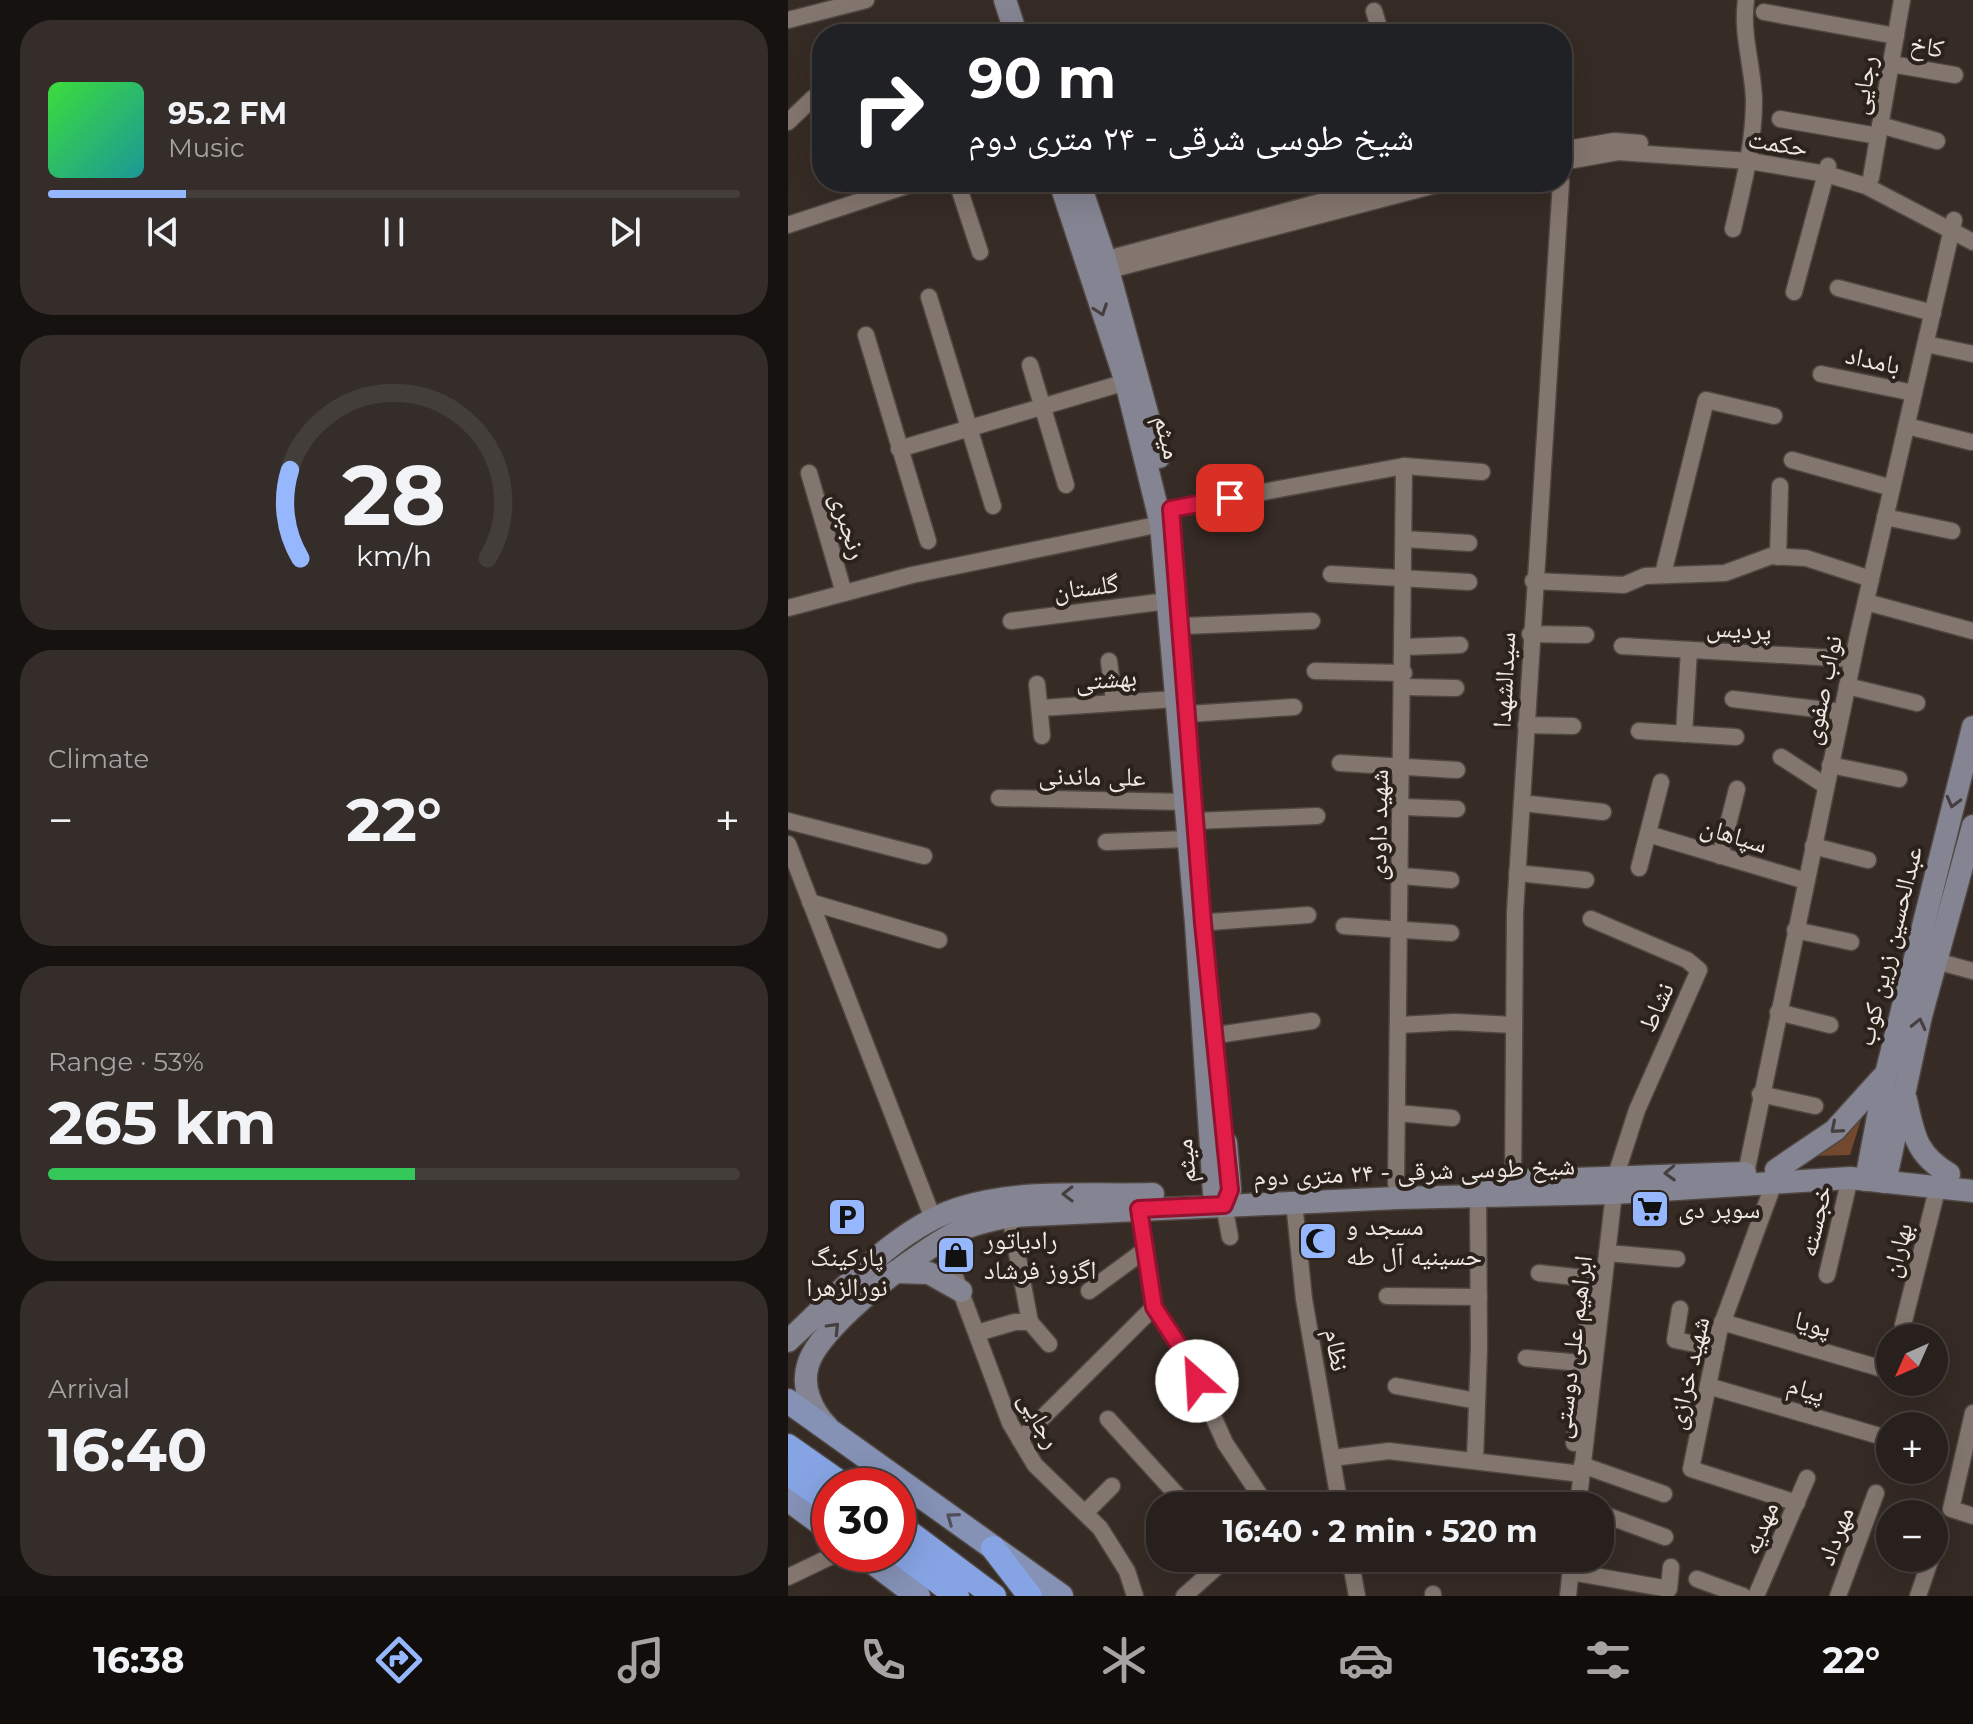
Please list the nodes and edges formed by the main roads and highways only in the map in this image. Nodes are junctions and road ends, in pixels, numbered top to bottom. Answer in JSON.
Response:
{"nodes":[{"id":1,"x":1005,"y":0,"type":"edge"},
{"id":2,"x":1020,"y":0,"type":"edge"},
{"id":3,"x":1013,"y":24,"type":"edge"},
{"id":4,"x":1028,"y":24,"type":"edge"},
{"id":5,"x":1064,"y":192,"type":"edge"},
{"id":6,"x":1081,"y":192,"type":"edge"},
{"id":7,"x":1097,"y":267,"type":"junction"},
{"id":8,"x":1166,"y":517,"type":"junction"},
{"id":9,"x":1182,"y":706,"type":"junction"},
{"id":10,"x":1973,"y":727,"type":"edge"},
{"id":11,"x":1973,"y":826,"type":"edge"},
{"id":12,"x":1200,"y":923,"type":"junction"},
{"id":13,"x":1895,"y":1066,"type":"junction"},
{"id":14,"x":1904,"y":1090,"type":"junction"},
{"id":15,"x":1871,"y":1175,"type":"junction"},
{"id":16,"x":1775,"y":1177,"type":"junction"},
{"id":17,"x":1973,"y":1177,"type":"edge"},
{"id":18,"x":1944,"y":1180,"type":"junction"},
{"id":19,"x":1615,"y":1184,"type":"junction"},
{"id":20,"x":1973,"y":1191,"type":"edge"},
{"id":21,"x":1223,"y":1196,"type":"junction"},
{"id":22,"x":938,"y":1232,"type":"junction"},
{"id":23,"x":895,"y":1272,"type":"junction"},
{"id":24,"x":961,"y":1291,"type":"road end"},
{"id":25,"x":788,"y":1341,"type":"edge"},
{"id":26,"x":798,"y":1366,"type":"edge"},
{"id":27,"x":788,"y":1401,"type":"edge"},
{"id":28,"x":843,"y":1440,"type":"junction"},
{"id":29,"x":788,"y":1446,"type":"edge"},
{"id":30,"x":819,"y":1468,"type":"edge"},
{"id":31,"x":788,"y":1473,"type":"edge"},
{"id":32,"x":812,"y":1490,"type":"edge"},
{"id":33,"x":788,"y":1499,"type":"edge"},
{"id":34,"x":812,"y":1517,"type":"edge"},
{"id":35,"x":916,"y":1538,"type":"edge"},
{"id":36,"x":993,"y":1548,"type":"junction"},
{"id":37,"x":916,"y":1565,"type":"edge"},
{"id":38,"x":886,"y":1572,"type":"edge"},
{"id":39,"x":918,"y":1596,"type":"edge"},
{"id":40,"x":957,"y":1596,"type":"edge"},
{"id":41,"x":994,"y":1596,"type":"edge"},
{"id":42,"x":1030,"y":1596,"type":"edge"},
{"id":43,"x":1061,"y":1596,"type":"edge"}],
"edges":[{"from":1,"to":3,"type":"main road"},
{"from":2,"to":4,"type":"main road"},
{"from":5,"to":7,"type":"main road","name":"میثم"},
{"from":6,"to":7,"type":"main road","name":"میثم"},
{"from":7,"to":8,"type":"main road","name":"میثم","one_way":true},
{"from":7,"to":8,"type":"main road","name":"میثم"},
{"from":8,"to":9,"type":"main road","name":"میثم"},
{"from":8,"to":9,"type":"main road","name":"میثم"},
{"from":9,"to":12,"type":"main road","name":"میثم"},
{"from":10,"to":13,"type":"main road","name":"عبدالحسین زرین کوب","one_way":true},
{"from":13,"to":11,"type":"main road","name":"عبدالحسین زرین کوب","one_way":true},
{"from":12,"to":21,"type":"main road","name":"میثم"},
{"from":12,"to":21,"type":"main road","name":"میثم"},
{"from":13,"to":14,"type":"main road","name":"عبدالحسین زرین کوب"},
{"from":13,"to":15,"type":"main road","name":"عبدالحسین زرین کوب"},
{"from":13,"to":16,"type":"main road","one_way":true},
{"from":14,"to":15,"type":"main road","name":"عبدالحسین زرین کوب"},
{"from":14,"to":18,"type":"main road"},
{"from":15,"to":16,"type":"main road","name":"شیخ طوسی شرقی - ۲۴ متری دوم"},
{"from":15,"to":18,"type":"main road","name":"شیخ طوسی شرقی - ۲۴ متری دوم"},
{"from":16,"to":19,"type":"main road","name":"شیخ طوسی شرقی - ۲۴ متری دوم"},
{"from":16,"to":19,"type":"main road","name":"شیخ طوسی شرقی - ۲۴ متری دوم","one_way":true},
{"from":17,"to":18,"type":"main road","name":"شیخ طوسی شرقی - ۲۴ متری دوم"},
{"from":18,"to":20,"type":"main road","name":"شیخ طوسی شرقی - ۲۴ متری دوم"},
{"from":19,"to":21,"type":"main road","name":"شیخ طوسی شرقی - ۲۴ متری دوم"},
{"from":19,"to":21,"type":"main road","name":"شیخ طوسی شرقی - ۲۴ متری دوم"},
{"from":21,"to":22,"type":"main road","name":"شیخ طوسی شرقی - ۲۴ متری دوم"},
{"from":21,"to":22,"type":"main road","name":"شیخ طوسی شرقی - ۲۴ متری دوم","one_way":true},
{"from":22,"to":23,"type":"main road","name":"شیخ طوسی شرقی - ۲۴ متری دوم"},
{"from":22,"to":25,"type":"main road","name":"شیخ طوسی شرقی - ۲۴ متری دوم"},
{"from":23,"to":24,"type":"main road"},
{"from":26,"to":23,"type":"main road","name":"شیخ طوسی شرقی - ۲۴ متری دوم","one_way":true},
{"from":26,"to":28,"type":"main road","name":"شیخ طوسی شرقی - ۲۴ متری دوم"},
{"from":27,"to":28,"type":"main road"},
{"from":36,"to":28,"type":"main road","one_way":true},
{"from":29,"to":30,"type":"highway"},
{"from":31,"to":32,"type":"highway"},
{"from":33,"to":34,"type":"main road"},
{"from":35,"to":41,"type":"highway"},
{"from":36,"to":42,"type":"highway"},
{"from":36,"to":43,"type":"main road"},
{"from":37,"to":40,"type":"highway"},
{"from":38,"to":39,"type":"main road"}]}
